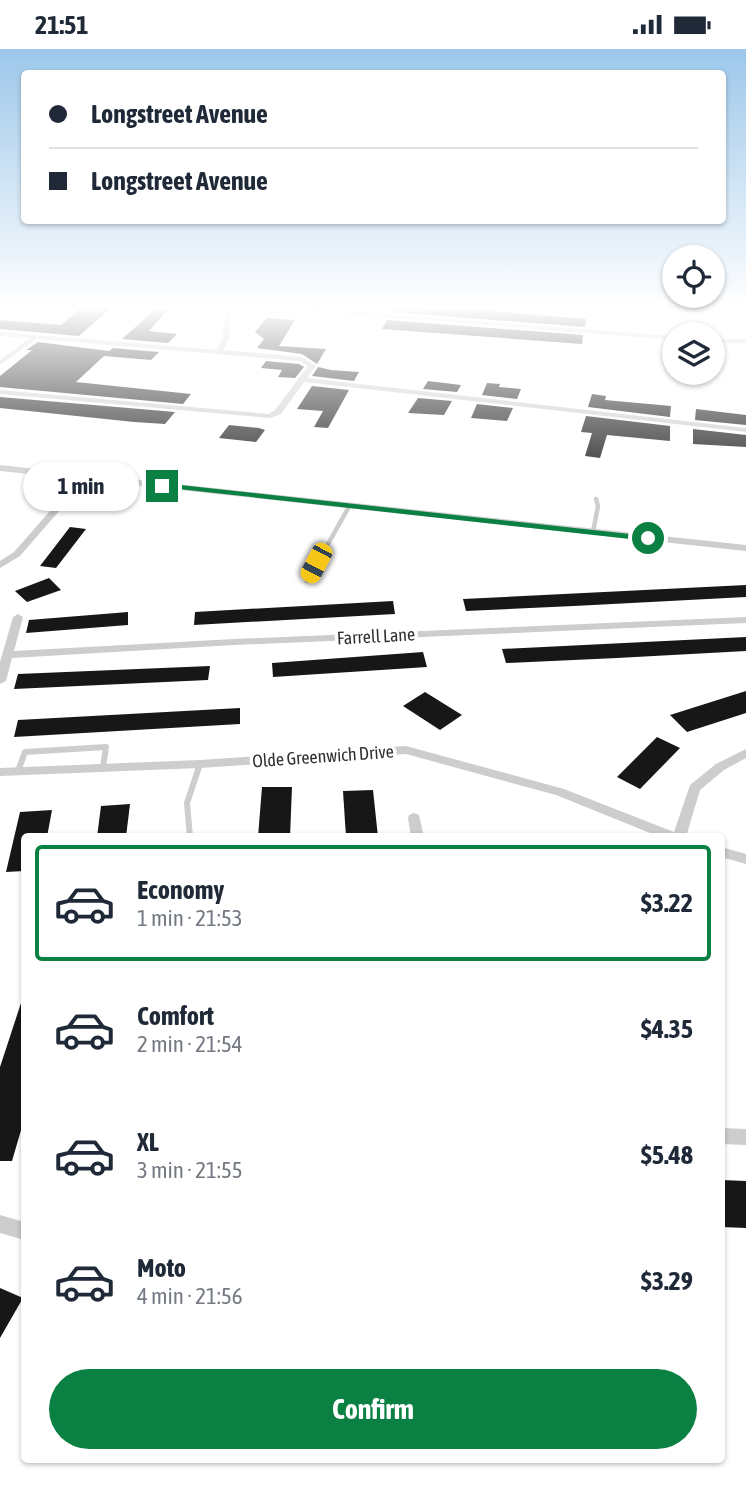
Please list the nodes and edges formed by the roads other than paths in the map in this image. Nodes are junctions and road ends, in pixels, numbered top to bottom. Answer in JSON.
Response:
{"nodes":[{"id":1,"x":306,"y":374,"type":"edge"},
{"id":2,"x":302,"y":380,"type":"junction"},
{"id":3,"x":0,"y":392,"type":"edge"},
{"id":4,"x":746,"y":430,"type":"edge"},
{"id":5,"x":0,"y":468,"type":"edge"},
{"id":6,"x":84,"y":477,"type":"junction"},
{"id":7,"x":596,"y":499,"type":"dead end"},
{"id":8,"x":350,"y":505,"type":"junction"},
{"id":9,"x":593,"y":533,"type":"junction"},
{"id":10,"x":746,"y":548,"type":"edge"},
{"id":11,"x":0,"y":565,"type":"edge"},
{"id":12,"x":307,"y":580,"type":"dead end"},
{"id":13,"x":18,"y":617,"type":"dead end"},
{"id":14,"x":746,"y":620,"type":"edge"},
{"id":15,"x":7,"y":655,"type":"junction"},
{"id":16,"x":0,"y":681,"type":"edge"},
{"id":17,"x":746,"y":753,"type":"edge"},
{"id":18,"x":200,"y":764,"type":"junction"},
{"id":19,"x":103,"y":767,"type":"junction"},
{"id":20,"x":18,"y":771,"type":"junction"},
{"id":21,"x":0,"y":772,"type":"edge"},
{"id":22,"x":414,"y":818,"type":"dead end"},
{"id":23,"x":190,"y":833,"type":"edge"},
{"id":24,"x":417,"y":833,"type":"edge"},
{"id":25,"x":667,"y":833,"type":"edge"},
{"id":26,"x":678,"y":833,"type":"edge"},
{"id":27,"x":725,"y":853,"type":"edge"},
{"id":28,"x":746,"y":859,"type":"edge"},
{"id":29,"x":725,"y":1136,"type":"edge"},
{"id":30,"x":746,"y":1137,"type":"edge"},
{"id":31,"x":0,"y":1224,"type":"edge"},
{"id":32,"x":21,"y":1230,"type":"edge"}],
"edges":[{"from":1,"to":2,"type":"street"},
{"from":2,"to":3,"type":"street"},
{"from":2,"to":4,"type":"street"},
{"from":5,"to":6,"type":"street"},
{"from":6,"to":8,"type":"street"},
{"from":6,"to":11,"type":"street"},
{"from":7,"to":9,"type":"lane"},
{"from":8,"to":9,"type":"street"},
{"from":8,"to":12,"type":"lane"},
{"from":9,"to":10,"type":"street"},
{"from":13,"to":15,"type":"street"},
{"from":14,"to":15,"type":"street","name":"Farrell Lane"},
{"from":15,"to":16,"type":"street"},
{"from":17,"to":26,"type":"street"},
{"from":18,"to":19,"type":"street","name":"Olde Greenwich Drive"},
{"from":18,"to":23,"type":"lane"},
{"from":18,"to":25,"type":"street","name":"Olde Greenwich Drive"},
{"from":19,"to":20,"type":"street","name":"Olde Greenwich Drive"},
{"from":19,"to":20,"type":"lane"},
{"from":20,"to":21,"type":"street","name":"Olde Greenwich Drive"},
{"from":22,"to":24,"type":"street"},
{"from":27,"to":28,"type":"street"},
{"from":29,"to":30,"type":"street"},
{"from":31,"to":32,"type":"street"}]}
